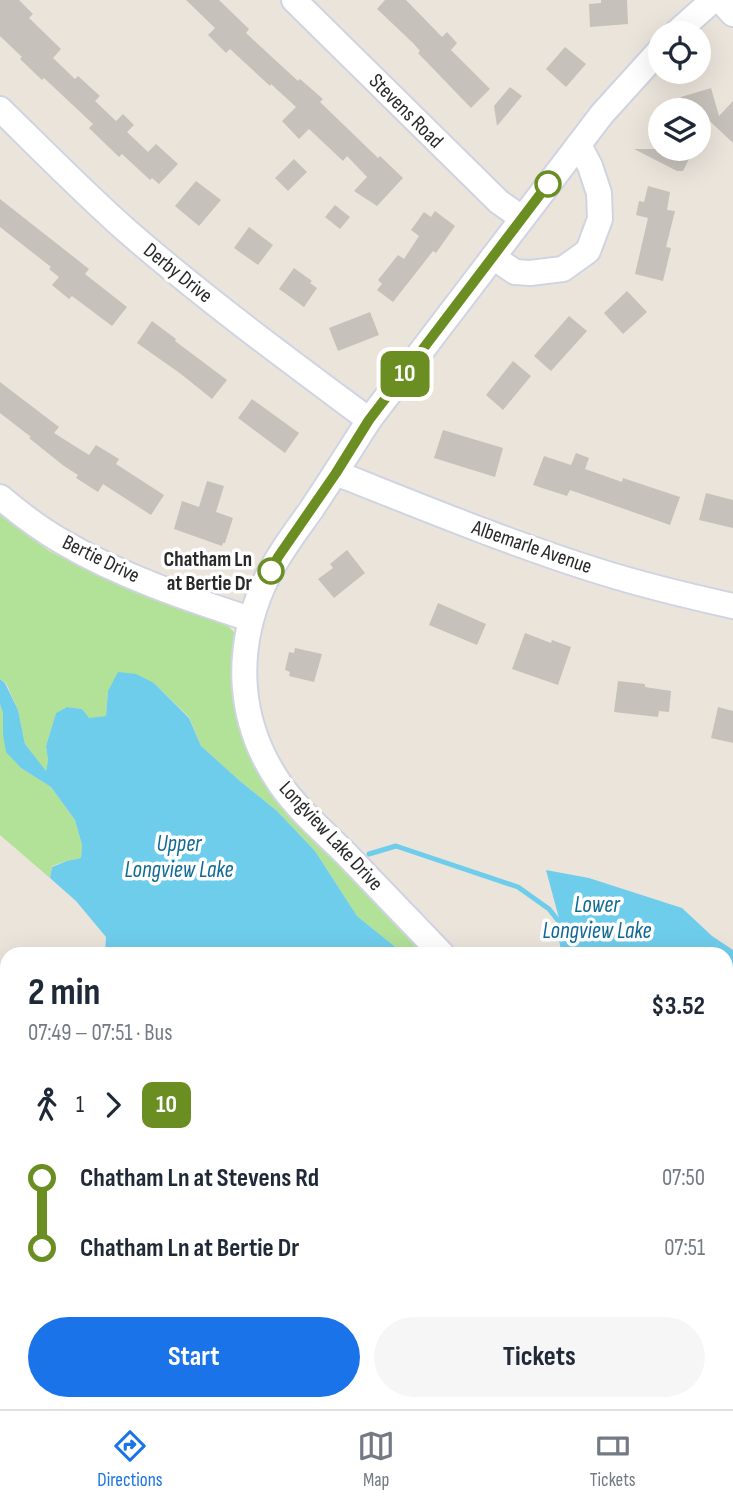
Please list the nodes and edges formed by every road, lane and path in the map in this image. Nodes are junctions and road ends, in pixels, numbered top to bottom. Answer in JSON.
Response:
{"nodes":[{"id":1,"x":294,"y":0,"type":"edge"},
{"id":2,"x":713,"y":0,"type":"edge"},
{"id":3,"x":720,"y":0,"type":"edge"},
{"id":4,"x":733,"y":13,"type":"edge"},
{"id":5,"x":689,"y":21,"type":"edge"},
{"id":6,"x":648,"y":63,"type":"edge"},
{"id":7,"x":0,"y":109,"type":"edge"},
{"id":8,"x":579,"y":145,"type":"junction"},
{"id":9,"x":522,"y":218,"type":"junction"},
{"id":10,"x":493,"y":257,"type":"junction"},
{"id":11,"x":369,"y":420,"type":"junction"},
{"id":12,"x":336,"y":473,"type":"junction"},
{"id":13,"x":0,"y":497,"type":"edge"},
{"id":14,"x":733,"y":606,"type":"edge"},
{"id":15,"x":250,"y":619,"type":"junction"},
{"id":16,"x":435,"y":947,"type":"edge"}],
"edges":[{"from":1,"to":9,"type":"street","name":"Stevens Road"},
{"from":2,"to":5,"type":"street"},
{"from":3,"to":4,"type":"street"},
{"from":6,"to":8,"type":"street","name":"Longview Lake Drive"},
{"from":7,"to":11,"type":"street","name":"Derby Drive"},
{"from":8,"to":9,"type":"street","name":"Longview Lake Drive"},
{"from":8,"to":10,"type":"street"},
{"from":9,"to":10,"type":"street","name":"Longview Lake Drive"},
{"from":10,"to":11,"type":"street","name":"Longview Lake Drive"},
{"from":11,"to":12,"type":"street","name":"Longview Lake Drive"},
{"from":12,"to":14,"type":"street","name":"Albemarle Avenue"},
{"from":12,"to":15,"type":"street","name":"Longview Lake Drive"},
{"from":13,"to":15,"type":"street","name":"Bertie Drive"},
{"from":15,"to":16,"type":"street","name":"Longview Lake Drive"}]}
